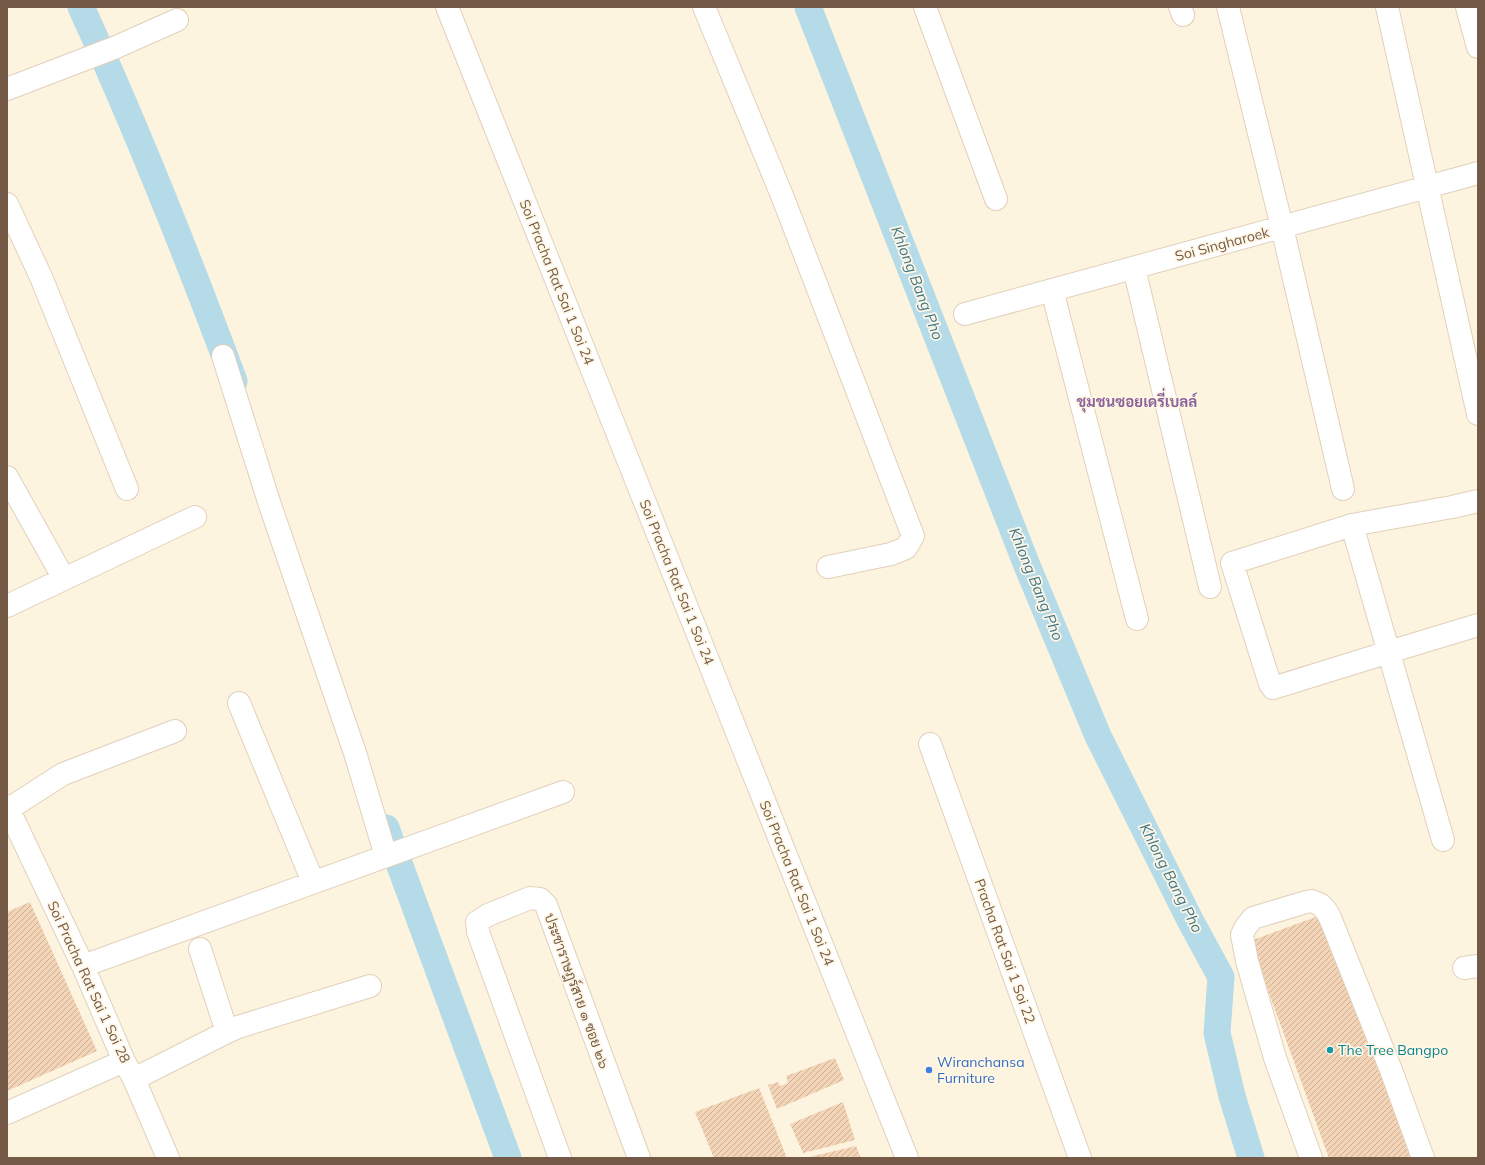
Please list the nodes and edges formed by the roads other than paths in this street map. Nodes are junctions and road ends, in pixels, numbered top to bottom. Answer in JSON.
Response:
{"nodes":[{"id":1,"x":447,"y":7,"type":"edge"},
{"id":2,"x":704,"y":7,"type":"edge"},
{"id":3,"x":925,"y":7,"type":"edge"},
{"id":4,"x":1228,"y":7,"type":"edge"},
{"id":5,"x":1387,"y":7,"type":"edge"},
{"id":6,"x":1467,"y":7,"type":"edge"},
{"id":7,"x":177,"y":20,"type":"dead end"},
{"id":8,"x":1478,"y":47,"type":"edge"},
{"id":9,"x":8,"y":88,"type":"edge"},
{"id":10,"x":1478,"y":173,"type":"edge"},
{"id":11,"x":1428,"y":186,"type":"junction"},
{"id":12,"x":996,"y":199,"type":"dead end"},
{"id":13,"x":7,"y":204,"type":"edge"},
{"id":14,"x":1282,"y":227,"type":"junction"},
{"id":15,"x":1134,"y":268,"type":"junction"},
{"id":16,"x":1052,"y":290,"type":"junction"},
{"id":17,"x":965,"y":314,"type":"dead end"},
{"id":18,"x":223,"y":356,"type":"dead end"},
{"id":19,"x":1478,"y":414,"type":"edge"},
{"id":20,"x":7,"y":477,"type":"edge"},
{"id":21,"x":127,"y":489,"type":"dead end"},
{"id":22,"x":1343,"y":489,"type":"dead end"},
{"id":23,"x":1478,"y":501,"type":"edge"},
{"id":24,"x":195,"y":517,"type":"dead end"},
{"id":25,"x":1352,"y":525,"type":"junction"},
{"id":26,"x":828,"y":567,"type":"dead end"},
{"id":27,"x":64,"y":579,"type":"junction"},
{"id":28,"x":1210,"y":587,"type":"dead end"},
{"id":29,"x":7,"y":606,"type":"edge"},
{"id":30,"x":1137,"y":619,"type":"dead end"},
{"id":31,"x":1478,"y":626,"type":"edge"},
{"id":32,"x":1389,"y":652,"type":"junction"},
{"id":33,"x":239,"y":703,"type":"dead end"},
{"id":34,"x":175,"y":731,"type":"dead end"},
{"id":35,"x":930,"y":744,"type":"dead end"},
{"id":36,"x":563,"y":792,"type":"dead end"},
{"id":37,"x":7,"y":808,"type":"edge"},
{"id":38,"x":1443,"y":840,"type":"dead end"},
{"id":39,"x":396,"y":852,"type":"junction"},
{"id":40,"x":314,"y":882,"type":"junction"},
{"id":41,"x":200,"y":949,"type":"dead end"},
{"id":42,"x":83,"y":966,"type":"junction"},
{"id":43,"x":370,"y":986,"type":"dead end"},
{"id":44,"x":227,"y":1032,"type":"junction"},
{"id":45,"x":129,"y":1070,"type":"junction"},
{"id":46,"x":7,"y":1113,"type":"edge"},
{"id":47,"x":168,"y":1158,"type":"edge"},
{"id":48,"x":560,"y":1158,"type":"edge"},
{"id":49,"x":640,"y":1158,"type":"edge"},
{"id":50,"x":907,"y":1158,"type":"edge"},
{"id":51,"x":1080,"y":1158,"type":"edge"},
{"id":52,"x":1311,"y":1158,"type":"edge"},
{"id":53,"x":1423,"y":1158,"type":"edge"}],
"edges":[{"from":1,"to":50,"type":"street","name":"Soi Pracha Rat Sai 1 Soi 24"},
{"from":2,"to":26,"type":"street"},
{"from":3,"to":12,"type":"street"},
{"from":4,"to":14,"type":"street"},
{"from":5,"to":11,"type":"street"},
{"from":6,"to":8,"type":"street"},
{"from":7,"to":9,"type":"street"},
{"from":10,"to":11,"type":"street","name":"Soi Singharoek"},
{"from":11,"to":14,"type":"street","name":"Soi Singharoek"},
{"from":11,"to":19,"type":"street"},
{"from":13,"to":21,"type":"street"},
{"from":14,"to":15,"type":"street","name":"Soi Singharoek"},
{"from":14,"to":22,"type":"street"},
{"from":15,"to":16,"type":"street","name":"Soi Singharoek"},
{"from":15,"to":28,"type":"street"},
{"from":16,"to":17,"type":"street","name":"Soi Singharoek"},
{"from":16,"to":30,"type":"street"},
{"from":18,"to":39,"type":"street"},
{"from":20,"to":27,"type":"street"},
{"from":23,"to":25,"type":"street"},
{"from":24,"to":27,"type":"street"},
{"from":25,"to":32,"type":"street"},
{"from":25,"to":32,"type":"street"},
{"from":27,"to":29,"type":"street"},
{"from":31,"to":32,"type":"street"},
{"from":32,"to":38,"type":"street"},
{"from":33,"to":40,"type":"street"},
{"from":34,"to":37,"type":"street"},
{"from":35,"to":51,"type":"street","name":"Pracha Rat Sai 1 Soi 22"},
{"from":36,"to":39,"type":"street"},
{"from":37,"to":42,"type":"street","name":"Soi Pracha Rat Sai 1 Soi 28"},
{"from":39,"to":40,"type":"street"},
{"from":40,"to":42,"type":"street"},
{"from":41,"to":44,"type":"street"},
{"from":42,"to":45,"type":"street","name":"Soi Pracha Rat Sai 1 Soi 28"},
{"from":43,"to":44,"type":"street"},
{"from":44,"to":45,"type":"street"},
{"from":45,"to":46,"type":"street"},
{"from":45,"to":47,"type":"street","name":"Soi Pracha Rat Sai 1 Soi 28"},
{"from":48,"to":49,"type":"street","name":"ประชาราษฎร์สาย ๑ ซอย ๒๖"},
{"from":52,"to":53,"type":"street"}]}
